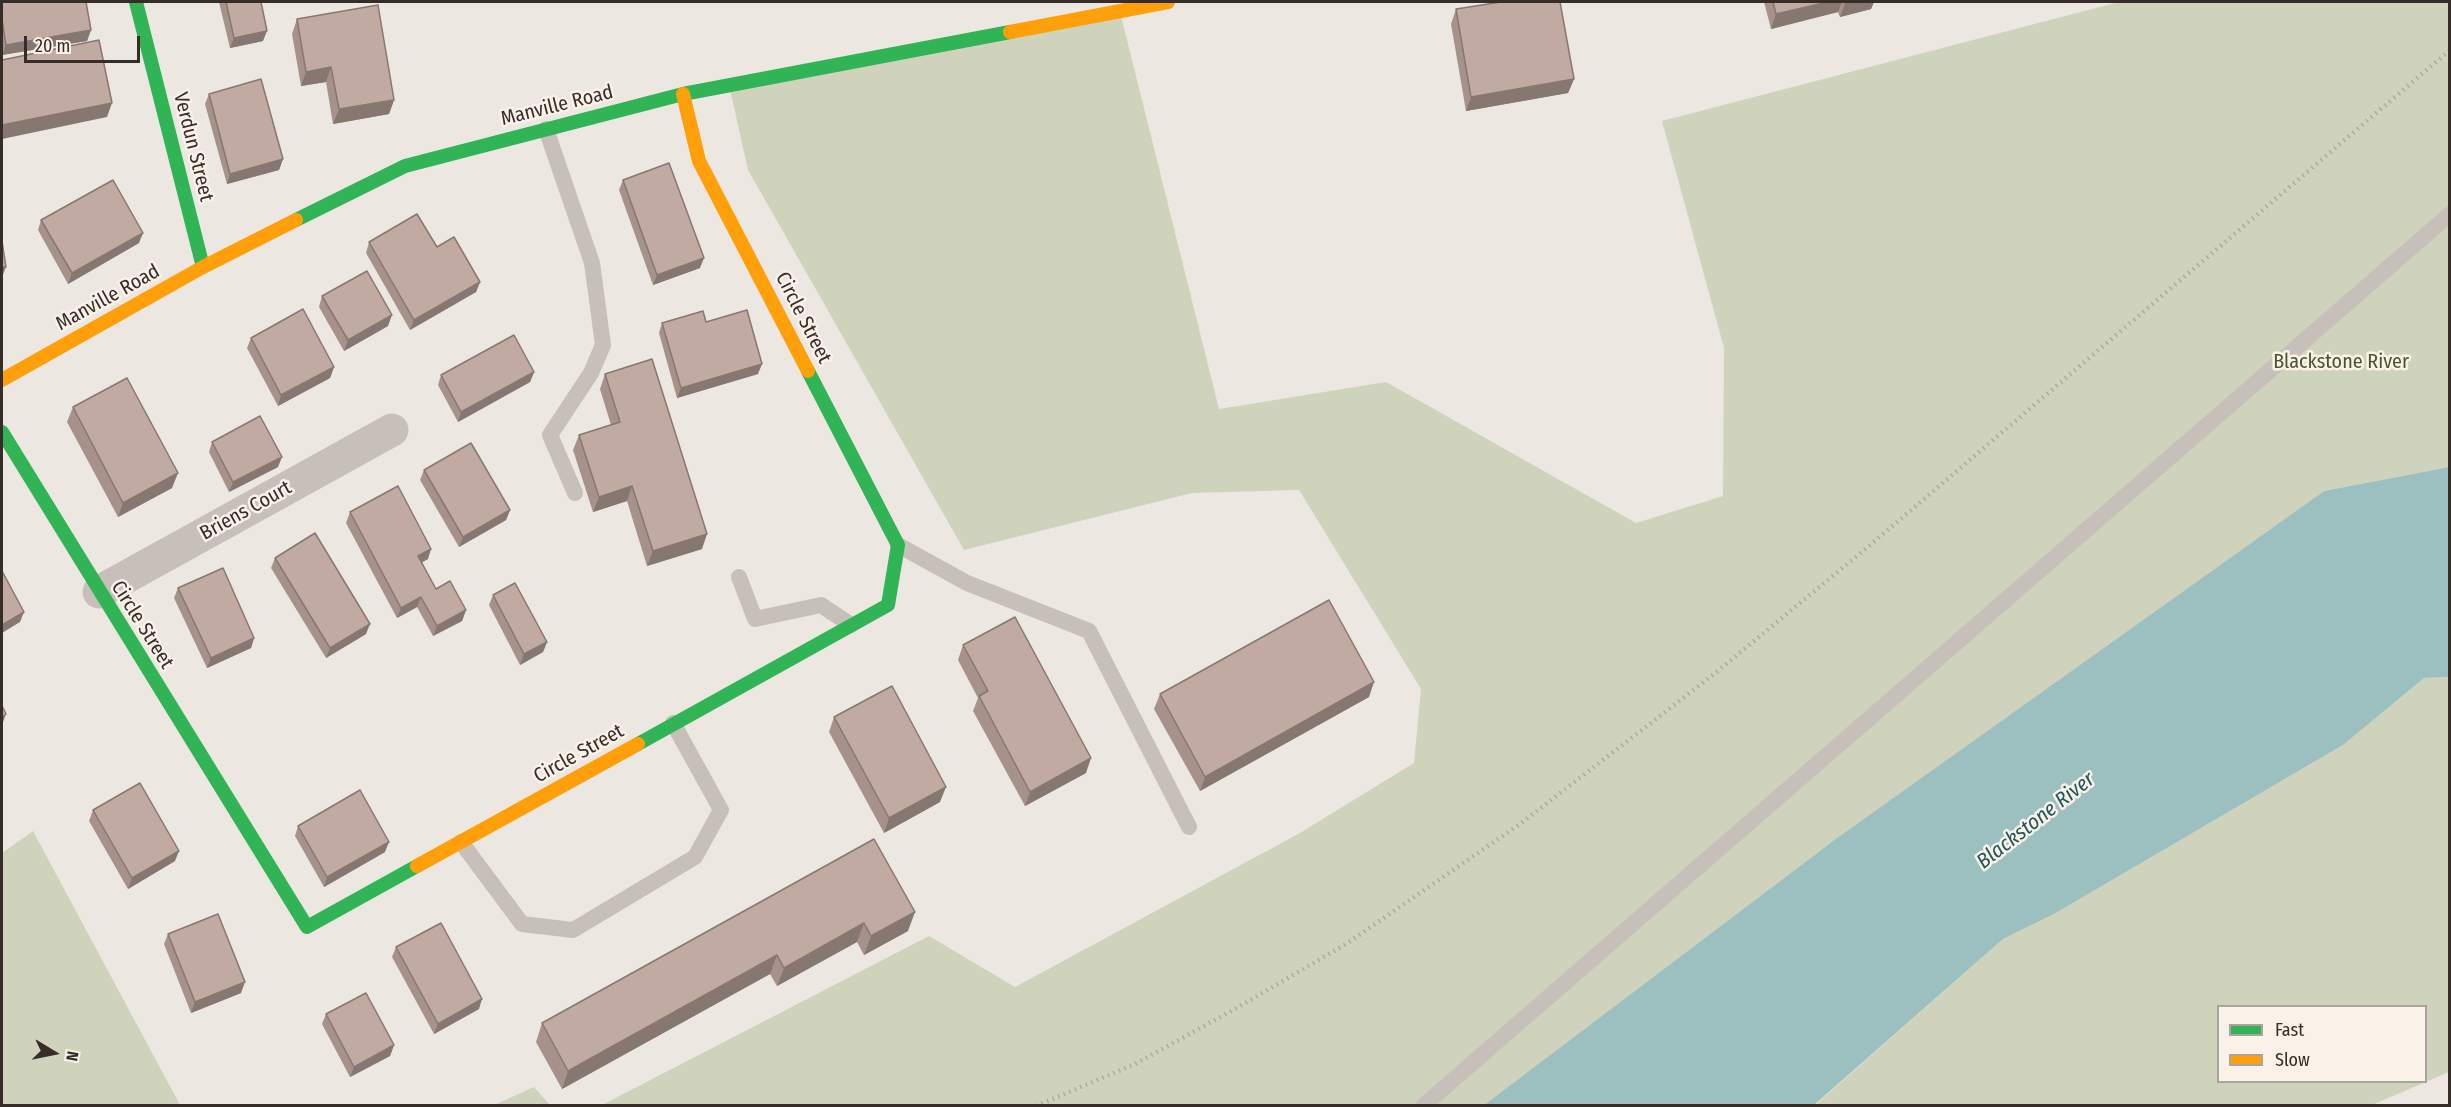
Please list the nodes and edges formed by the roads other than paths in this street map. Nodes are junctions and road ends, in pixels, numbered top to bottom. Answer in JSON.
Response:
{"nodes":[{"id":1,"x":136,"y":2,"type":"edge"},
{"id":2,"x":1168,"y":2,"type":"edge"},
{"id":3,"x":683,"y":94,"type":"junction"},
{"id":4,"x":546,"y":129,"type":"junction"},
{"id":5,"x":2450,"y":214,"type":"edge"},
{"id":6,"x":203,"y":267,"type":"junction"},
{"id":7,"x":2,"y":380,"type":"edge"},
{"id":8,"x":392,"y":430,"type":"dead end"},
{"id":9,"x":2,"y":432,"type":"edge"},
{"id":10,"x":575,"y":493,"type":"dead end"},
{"id":11,"x":898,"y":545,"type":"junction"},
{"id":12,"x":739,"y":578,"type":"dead end"},
{"id":13,"x":99,"y":592,"type":"junction"},
{"id":14,"x":851,"y":625,"type":"junction"},
{"id":15,"x":673,"y":723,"type":"junction"},
{"id":16,"x":1189,"y":827,"type":"dead end"},
{"id":17,"x":461,"y":842,"type":"junction"},
{"id":18,"x":1423,"y":1106,"type":"edge"}],
"edges":[{"from":1,"to":6,"type":"street","name":"Verdun Street"},
{"from":2,"to":3,"type":"street","name":"Manville Road"},
{"from":3,"to":4,"type":"street","name":"Manville Road"},
{"from":3,"to":11,"type":"street","name":"Circle Street"},
{"from":4,"to":6,"type":"street","name":"Manville Road"},
{"from":4,"to":10,"type":"lane"},
{"from":5,"to":18,"type":"lane"},
{"from":6,"to":7,"type":"street","name":"Manville Road"},
{"from":8,"to":13,"type":"street","name":"Briens Court"},
{"from":9,"to":13,"type":"street","name":"Circle Street"},
{"from":11,"to":14,"type":"street","name":"Circle Street"},
{"from":11,"to":16,"type":"lane"},
{"from":12,"to":14,"type":"lane"},
{"from":13,"to":17,"type":"street","name":"Circle Street"},
{"from":14,"to":15,"type":"street","name":"Circle Street"},
{"from":15,"to":17,"type":"street","name":"Circle Street"},
{"from":15,"to":17,"type":"lane"}]}
